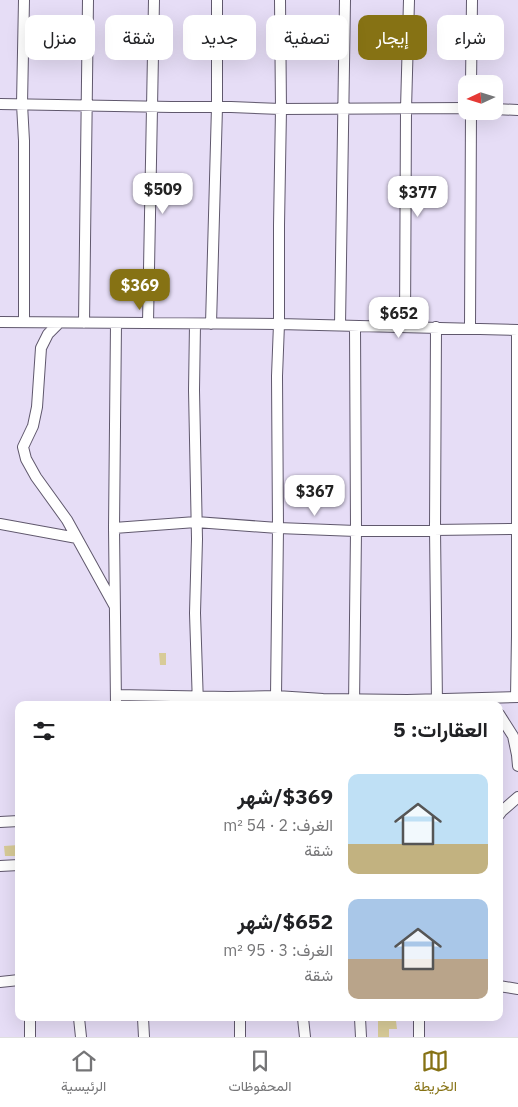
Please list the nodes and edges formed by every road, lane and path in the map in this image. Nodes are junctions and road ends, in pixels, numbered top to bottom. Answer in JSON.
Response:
{"nodes":[{"id":1,"x":24,"y":0,"type":"edge"},
{"id":2,"x":88,"y":0,"type":"edge"},
{"id":3,"x":154,"y":0,"type":"edge"},
{"id":4,"x":217,"y":0,"type":"edge"},
{"id":5,"x":280,"y":0,"type":"edge"},
{"id":6,"x":345,"y":0,"type":"edge"},
{"id":7,"x":409,"y":0,"type":"edge"},
{"id":8,"x":472,"y":0,"type":"edge"},
{"id":9,"x":471,"y":75,"type":"edge"},
{"id":10,"x":0,"y":104,"type":"edge"},
{"id":11,"x":22,"y":104,"type":"junction"},
{"id":12,"x":86,"y":105,"type":"junction"},
{"id":13,"x":153,"y":106,"type":"junction"},
{"id":14,"x":217,"y":107,"type":"junction"},
{"id":15,"x":458,"y":108,"type":"edge"},
{"id":16,"x":281,"y":109,"type":"junction"},
{"id":17,"x":343,"y":109,"type":"junction"},
{"id":18,"x":406,"y":109,"type":"junction"},
{"id":19,"x":503,"y":109,"type":"edge"},
{"id":20,"x":518,"y":110,"type":"edge"},
{"id":21,"x":471,"y":120,"type":"edge"},
{"id":22,"x":0,"y":322,"type":"edge"},
{"id":23,"x":24,"y":322,"type":"junction"},
{"id":24,"x":59,"y":323,"type":"junction"},
{"id":25,"x":84,"y":323,"type":"junction"},
{"id":26,"x":116,"y":323,"type":"junction"},
{"id":27,"x":148,"y":323,"type":"junction"},
{"id":28,"x":195,"y":324,"type":"junction"},
{"id":29,"x":211,"y":324,"type":"junction"},
{"id":30,"x":280,"y":324,"type":"junction"},
{"id":31,"x":340,"y":325,"type":"junction"},
{"id":32,"x":355,"y":326,"type":"junction"},
{"id":33,"x":405,"y":327,"type":"junction"},
{"id":34,"x":436,"y":327,"type":"junction"},
{"id":35,"x":470,"y":328,"type":"junction"},
{"id":36,"x":517,"y":330,"type":"edge"},
{"id":37,"x":517,"y":497,"type":"edge"},
{"id":38,"x":196,"y":522,"type":"junction"},
{"id":39,"x":0,"y":524,"type":"edge"},
{"id":40,"x":114,"y":528,"type":"junction"},
{"id":41,"x":278,"y":528,"type":"junction"},
{"id":42,"x":435,"y":529,"type":"junction"},
{"id":43,"x":517,"y":529,"type":"junction"},
{"id":44,"x":356,"y":531,"type":"junction"},
{"id":45,"x":77,"y":538,"type":"junction"},
{"id":46,"x":517,"y":575,"type":"edge"},
{"id":47,"x":115,"y":606,"type":"junction"},
{"id":48,"x":276,"y":696,"type":"junction"},
{"id":49,"x":517,"y":697,"type":"edge"},
{"id":50,"x":475,"y":699,"type":"junction"},
{"id":51,"x":116,"y":700,"type":"edge"},
{"id":52,"x":198,"y":700,"type":"edge"},
{"id":53,"x":265,"y":701,"type":"edge"},
{"id":54,"x":341,"y":701,"type":"edge"},
{"id":55,"x":354,"y":701,"type":"edge"},
{"id":56,"x":437,"y":701,"type":"edge"},
{"id":57,"x":450,"y":701,"type":"edge"},
{"id":58,"x":480,"y":701,"type":"edge"},
{"id":59,"x":503,"y":720,"type":"edge"},
{"id":60,"x":518,"y":766,"type":"edge"},
{"id":61,"x":518,"y":797,"type":"edge"},
{"id":62,"x":503,"y":810,"type":"edge"},
{"id":63,"x":0,"y":822,"type":"edge"},
{"id":64,"x":15,"y":822,"type":"edge"},
{"id":65,"x":15,"y":865,"type":"edge"},
{"id":66,"x":0,"y":866,"type":"edge"},
{"id":67,"x":15,"y":980,"type":"edge"},
{"id":68,"x":0,"y":982,"type":"edge"},
{"id":69,"x":503,"y":987,"type":"edge"},
{"id":70,"x":518,"y":989,"type":"edge"},
{"id":71,"x":30,"y":1021,"type":"edge"},
{"id":72,"x":79,"y":1021,"type":"edge"},
{"id":73,"x":143,"y":1021,"type":"edge"},
{"id":74,"x":240,"y":1021,"type":"edge"},
{"id":75,"x":303,"y":1021,"type":"edge"},
{"id":76,"x":360,"y":1021,"type":"edge"},
{"id":77,"x":419,"y":1021,"type":"edge"},
{"id":78,"x":30,"y":1037,"type":"edge"},
{"id":79,"x":80,"y":1037,"type":"edge"},
{"id":80,"x":144,"y":1037,"type":"edge"},
{"id":81,"x":240,"y":1037,"type":"edge"},
{"id":82,"x":305,"y":1037,"type":"edge"},
{"id":83,"x":361,"y":1037,"type":"edge"},
{"id":84,"x":419,"y":1037,"type":"edge"}],
"edges":[{"from":1,"to":11,"type":"street"},
{"from":2,"to":12,"type":"street"},
{"from":3,"to":13,"type":"street"},
{"from":4,"to":14,"type":"street"},
{"from":5,"to":16,"type":"street"},
{"from":6,"to":17,"type":"street"},
{"from":7,"to":18,"type":"street"},
{"from":8,"to":9,"type":"street"},
{"from":10,"to":11,"type":"street"},
{"from":11,"to":12,"type":"street"},
{"from":11,"to":23,"type":"street"},
{"from":12,"to":13,"type":"street"},
{"from":12,"to":25,"type":"street"},
{"from":13,"to":14,"type":"street"},
{"from":13,"to":27,"type":"street"},
{"from":14,"to":16,"type":"street"},
{"from":14,"to":29,"type":"street"},
{"from":15,"to":18,"type":"street"},
{"from":16,"to":17,"type":"street"},
{"from":16,"to":30,"type":"street"},
{"from":17,"to":18,"type":"street"},
{"from":17,"to":31,"type":"street"},
{"from":18,"to":33,"type":"street"},
{"from":19,"to":20,"type":"street"},
{"from":21,"to":35,"type":"street"},
{"from":22,"to":23,"type":"street"},
{"from":23,"to":24,"type":"street"},
{"from":24,"to":25,"type":"street"},
{"from":24,"to":45,"type":"street"},
{"from":25,"to":26,"type":"street"},
{"from":26,"to":27,"type":"street"},
{"from":26,"to":40,"type":"street"},
{"from":27,"to":28,"type":"street"},
{"from":28,"to":29,"type":"street"},
{"from":28,"to":38,"type":"street"},
{"from":29,"to":30,"type":"street"},
{"from":30,"to":31,"type":"street"},
{"from":30,"to":41,"type":"street"},
{"from":31,"to":32,"type":"street"},
{"from":32,"to":33,"type":"street"},
{"from":32,"to":44,"type":"street"},
{"from":33,"to":34,"type":"street"},
{"from":34,"to":35,"type":"street"},
{"from":34,"to":42,"type":"street"},
{"from":35,"to":36,"type":"street"},
{"from":36,"to":37,"type":"street"},
{"from":37,"to":43,"type":"street"},
{"from":38,"to":40,"type":"street"},
{"from":38,"to":41,"type":"street"},
{"from":38,"to":52,"type":"street"},
{"from":39,"to":45,"type":"street"},
{"from":40,"to":47,"type":"street"},
{"from":41,"to":44,"type":"street"},
{"from":41,"to":48,"type":"street"},
{"from":42,"to":43,"type":"street"},
{"from":42,"to":44,"type":"street"},
{"from":42,"to":56,"type":"street"},
{"from":43,"to":46,"type":"street"},
{"from":44,"to":55,"type":"street"},
{"from":45,"to":47,"type":"street"},
{"from":46,"to":49,"type":"street"},
{"from":47,"to":51,"type":"street"},
{"from":48,"to":53,"type":"street"},
{"from":48,"to":54,"type":"street"},
{"from":49,"to":50,"type":"street"},
{"from":50,"to":57,"type":"street"},
{"from":50,"to":58,"type":"street"},
{"from":51,"to":52,"type":"street"},
{"from":52,"to":53,"type":"street"},
{"from":59,"to":60,"type":"street"},
{"from":61,"to":62,"type":"street"},
{"from":63,"to":64,"type":"street"},
{"from":65,"to":66,"type":"street"},
{"from":67,"to":68,"type":"street"},
{"from":69,"to":70,"type":"street"},
{"from":71,"to":78,"type":"street"},
{"from":72,"to":79,"type":"street"},
{"from":73,"to":80,"type":"street"},
{"from":74,"to":81,"type":"street"},
{"from":75,"to":82,"type":"street"},
{"from":76,"to":83,"type":"street"},
{"from":77,"to":84,"type":"street"}]}
